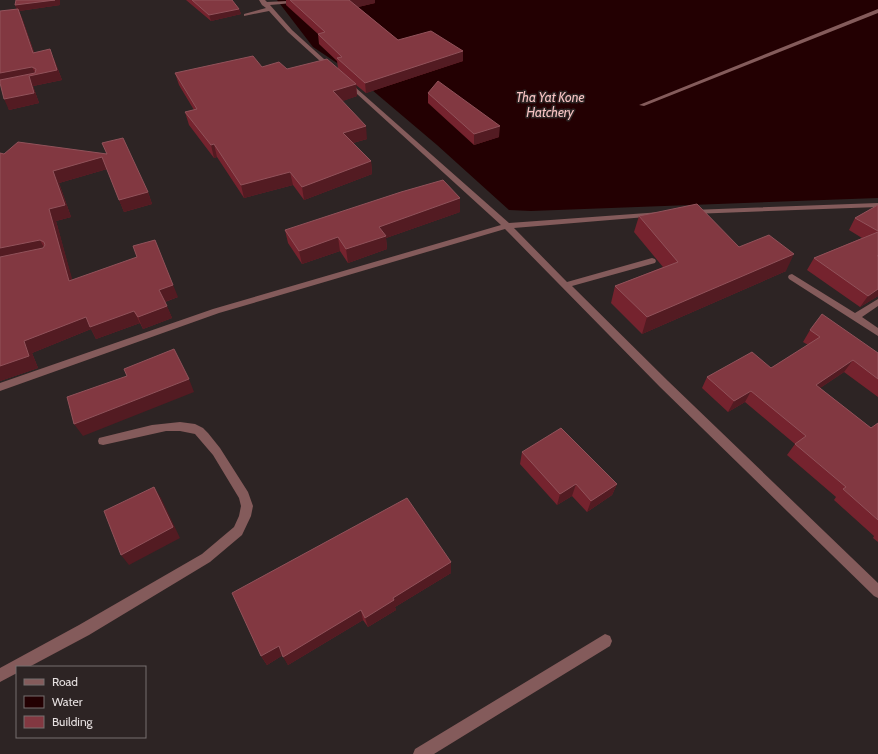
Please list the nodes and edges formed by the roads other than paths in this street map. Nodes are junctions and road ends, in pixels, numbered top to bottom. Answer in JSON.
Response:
{"nodes":[{"id":1,"x":304,"y":0,"type":"edge"},
{"id":2,"x":263,"y":2,"type":"edge"},
{"id":3,"x":270,"y":9,"type":"junction"},
{"id":4,"x":878,"y":11,"type":"edge"},
{"id":5,"x":246,"y":15,"type":"dead end"},
{"id":6,"x":642,"y":105,"type":"dead end"},
{"id":7,"x":878,"y":205,"type":"edge"},
{"id":8,"x":687,"y":213,"type":"edge"},
{"id":9,"x":663,"y":214,"type":"edge"},
{"id":10,"x":507,"y":226,"type":"junction"},
{"id":11,"x":652,"y":261,"type":"dead end"},
{"id":12,"x":792,"y":277,"type":"dead end"},
{"id":13,"x":566,"y":285,"type":"junction"},
{"id":14,"x":878,"y":302,"type":"edge"},
{"id":15,"x":855,"y":317,"type":"junction"},
{"id":16,"x":878,"y":332,"type":"edge"},
{"id":17,"x":0,"y":387,"type":"edge"},
{"id":18,"x":103,"y":441,"type":"dead end"},
{"id":19,"x":878,"y":592,"type":"edge"},
{"id":20,"x":605,"y":641,"type":"dead end"},
{"id":21,"x":18,"y":666,"type":"edge"},
{"id":22,"x":16,"y":667,"type":"edge"},
{"id":23,"x":0,"y":676,"type":"edge"},
{"id":24,"x":420,"y":754,"type":"edge"}],
"edges":[{"from":1,"to":2,"type":"street"},
{"from":2,"to":3,"type":"street"},
{"from":3,"to":5,"type":"street"},
{"from":3,"to":10,"type":"street"},
{"from":4,"to":6,"type":"street"},
{"from":7,"to":8,"type":"street"},
{"from":9,"to":10,"type":"street"},
{"from":10,"to":13,"type":"street"},
{"from":10,"to":17,"type":"street"},
{"from":11,"to":13,"type":"street"},
{"from":12,"to":15,"type":"street"},
{"from":13,"to":19,"type":"street"},
{"from":14,"to":15,"type":"street"},
{"from":15,"to":16,"type":"street"},
{"from":18,"to":21,"type":"street"},
{"from":20,"to":24,"type":"street"},
{"from":22,"to":23,"type":"street"}]}
